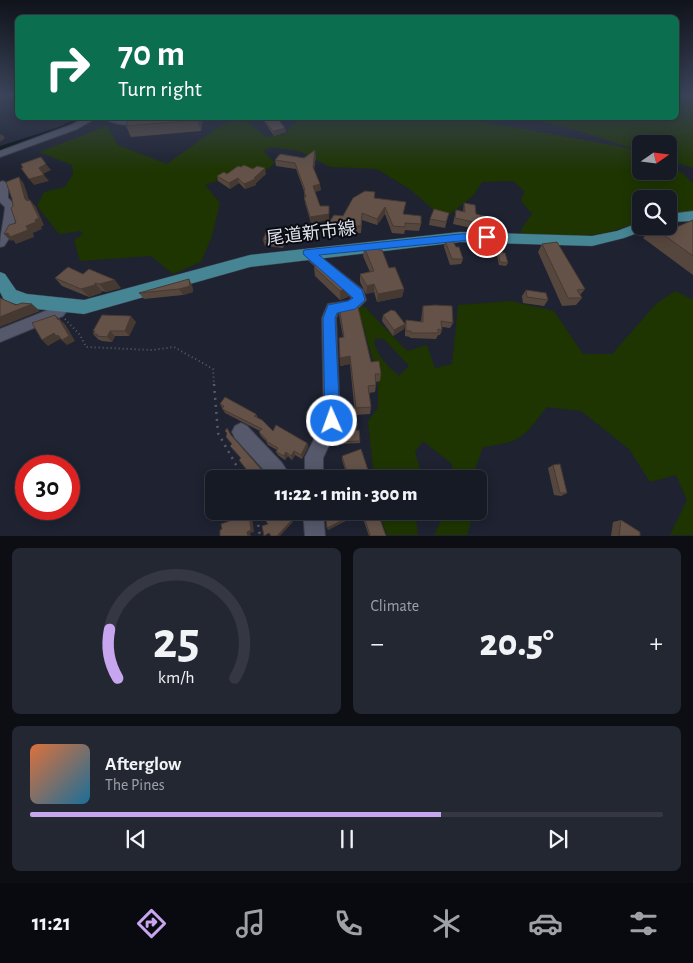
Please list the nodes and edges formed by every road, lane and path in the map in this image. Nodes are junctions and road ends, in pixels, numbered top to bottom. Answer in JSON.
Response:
{"nodes":[{"id":1,"x":86,"y":121,"type":"edge"},
{"id":2,"x":122,"y":121,"type":"edge"},
{"id":3,"x":141,"y":121,"type":"edge"},
{"id":4,"x":0,"y":154,"type":"edge"},
{"id":5,"x":5,"y":184,"type":"edge"},
{"id":6,"x":693,"y":216,"type":"edge"},
{"id":7,"x":677,"y":217,"type":"edge"},
{"id":8,"x":632,"y":230,"type":"edge"},
{"id":9,"x":0,"y":244,"type":"edge"},
{"id":10,"x":308,"y":252,"type":"junction"},
{"id":11,"x":0,"y":278,"type":"edge"},
{"id":12,"x":61,"y":309,"type":"junction"},
{"id":13,"x":0,"y":336,"type":"edge"},
{"id":14,"x":241,"y":432,"type":"dead end"},
{"id":15,"x":239,"y":470,"type":"edge"},
{"id":16,"x":277,"y":470,"type":"edge"},
{"id":17,"x":314,"y":470,"type":"edge"},
{"id":18,"x":257,"y":520,"type":"edge"},
{"id":19,"x":314,"y":520,"type":"edge"},
{"id":20,"x":260,"y":536,"type":"edge"},
{"id":21,"x":315,"y":536,"type":"edge"}],
"edges":[{"from":1,"to":4,"type":"street"},
{"from":2,"to":3,"type":"street"},
{"from":5,"to":9,"type":"street"},
{"from":6,"to":7,"type":"main road"},
{"from":8,"to":10,"type":"main road","name":"尾道新市線"},
{"from":10,"to":12,"type":"main road","name":"尾道新市線"},
{"from":10,"to":17,"type":"street"},
{"from":11,"to":12,"type":"main road","name":"尾道新市線"},
{"from":12,"to":13,"type":"street"},
{"from":12,"to":15,"type":"path"},
{"from":14,"to":16,"type":"street"},
{"from":18,"to":20,"type":"path"},
{"from":19,"to":21,"type":"street"}]}
